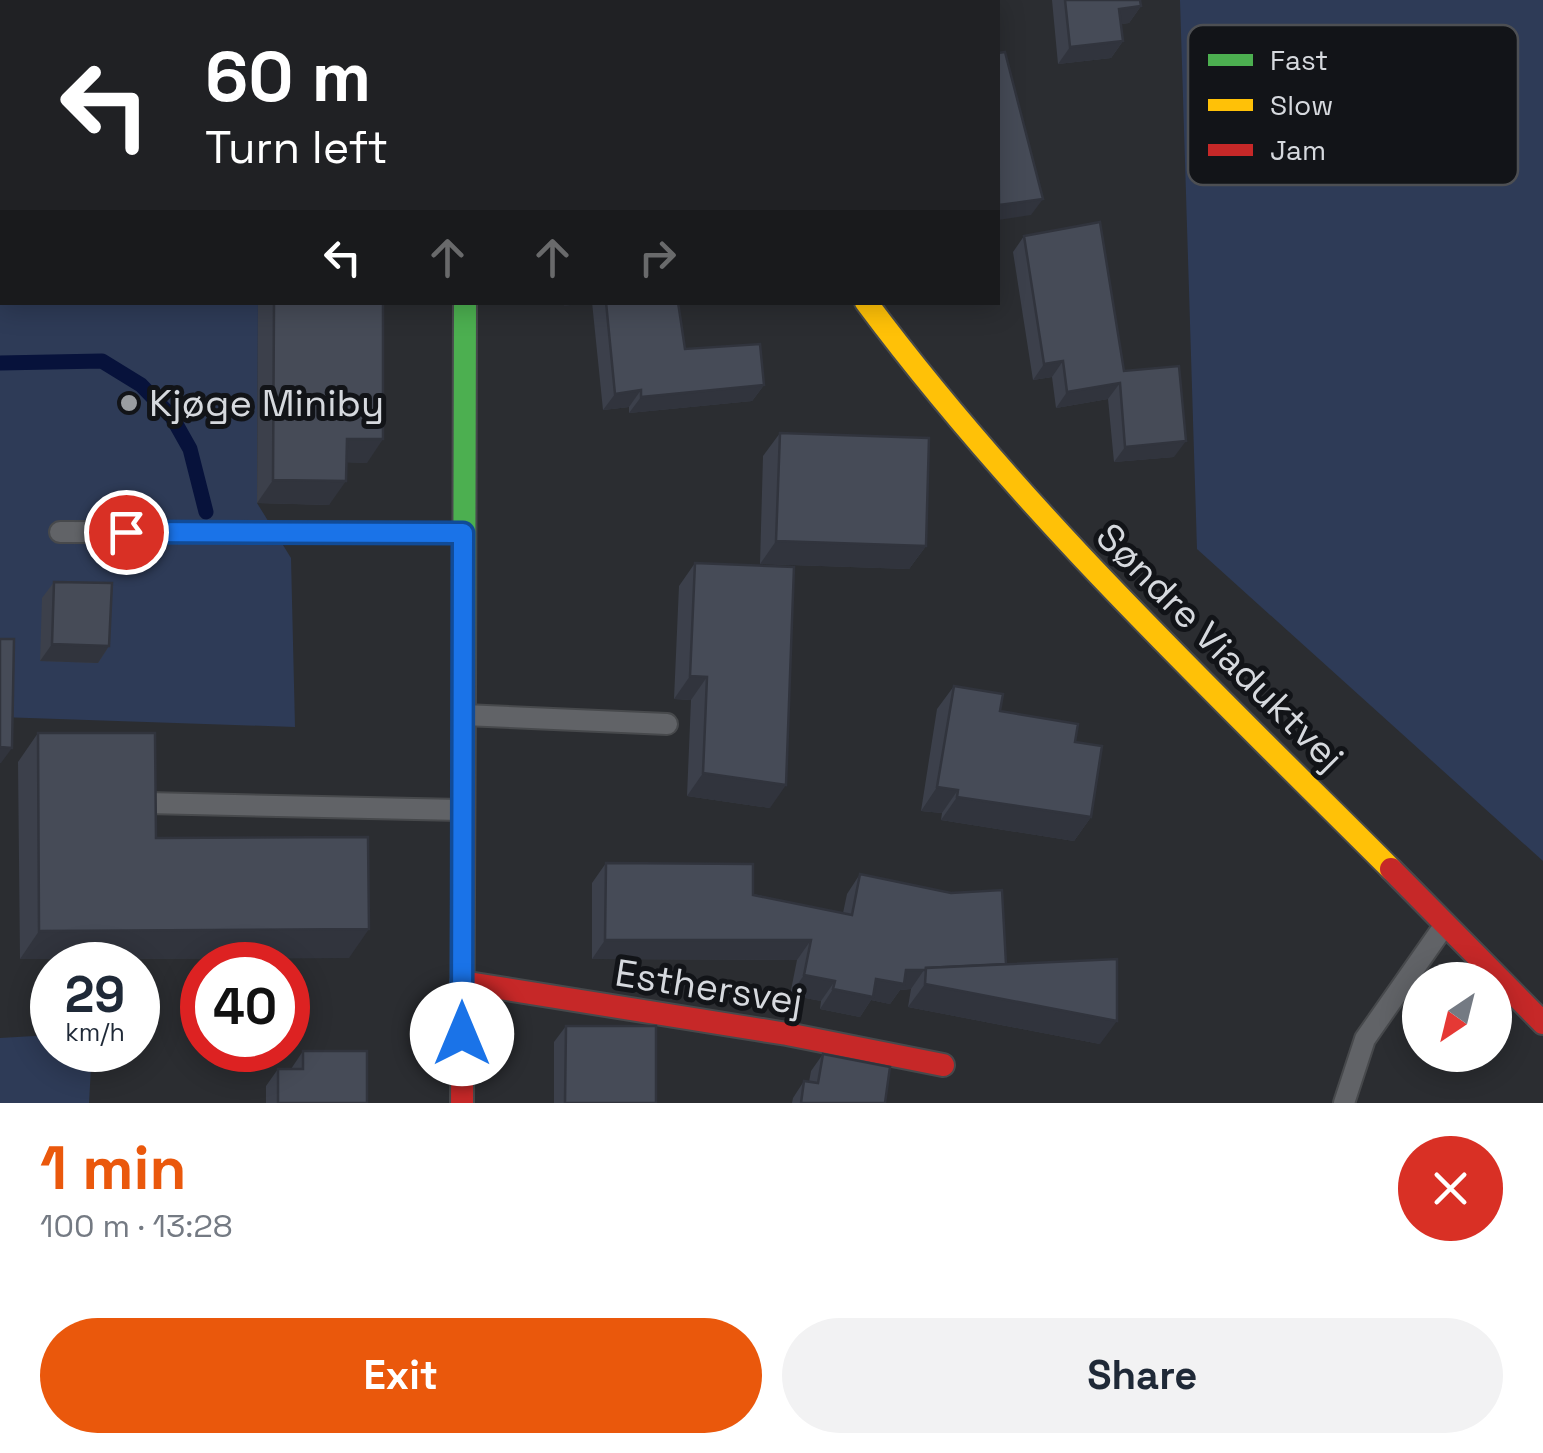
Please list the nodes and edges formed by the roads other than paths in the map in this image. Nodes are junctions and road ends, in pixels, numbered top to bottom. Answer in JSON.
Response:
{"nodes":[{"id":1,"x":464,"y":305,"type":"edge"},
{"id":2,"x":868,"y":305,"type":"edge"},
{"id":3,"x":60,"y":532,"type":"dead end"},
{"id":4,"x":463,"y":533,"type":"junction"},
{"id":5,"x":462,"y":715,"type":"junction"},
{"id":6,"x":667,"y":724,"type":"dead end"},
{"id":7,"x":147,"y":804,"type":"edge"},
{"id":8,"x":462,"y":810,"type":"junction"},
{"id":9,"x":1445,"y":924,"type":"junction"},
{"id":10,"x":462,"y":982,"type":"junction"},
{"id":11,"x":1543,"y":1023,"type":"edge"},
{"id":12,"x":943,"y":1065,"type":"dead end"},
{"id":13,"x":462,"y":1103,"type":"edge"},
{"id":14,"x":1344,"y":1103,"type":"edge"}],
"edges":[{"from":1,"to":4,"type":"street"},
{"from":2,"to":9,"type":"street","name":"Søndre Viaduktvej"},
{"from":3,"to":4,"type":"lane"},
{"from":4,"to":5,"type":"street"},
{"from":5,"to":6,"type":"lane"},
{"from":5,"to":8,"type":"street"},
{"from":7,"to":8,"type":"lane"},
{"from":8,"to":10,"type":"street"},
{"from":9,"to":11,"type":"street","name":"Søndre Viaduktvej"},
{"from":9,"to":14,"type":"lane"},
{"from":10,"to":12,"type":"street","name":"Esthersvej"},
{"from":10,"to":13,"type":"street"}]}
